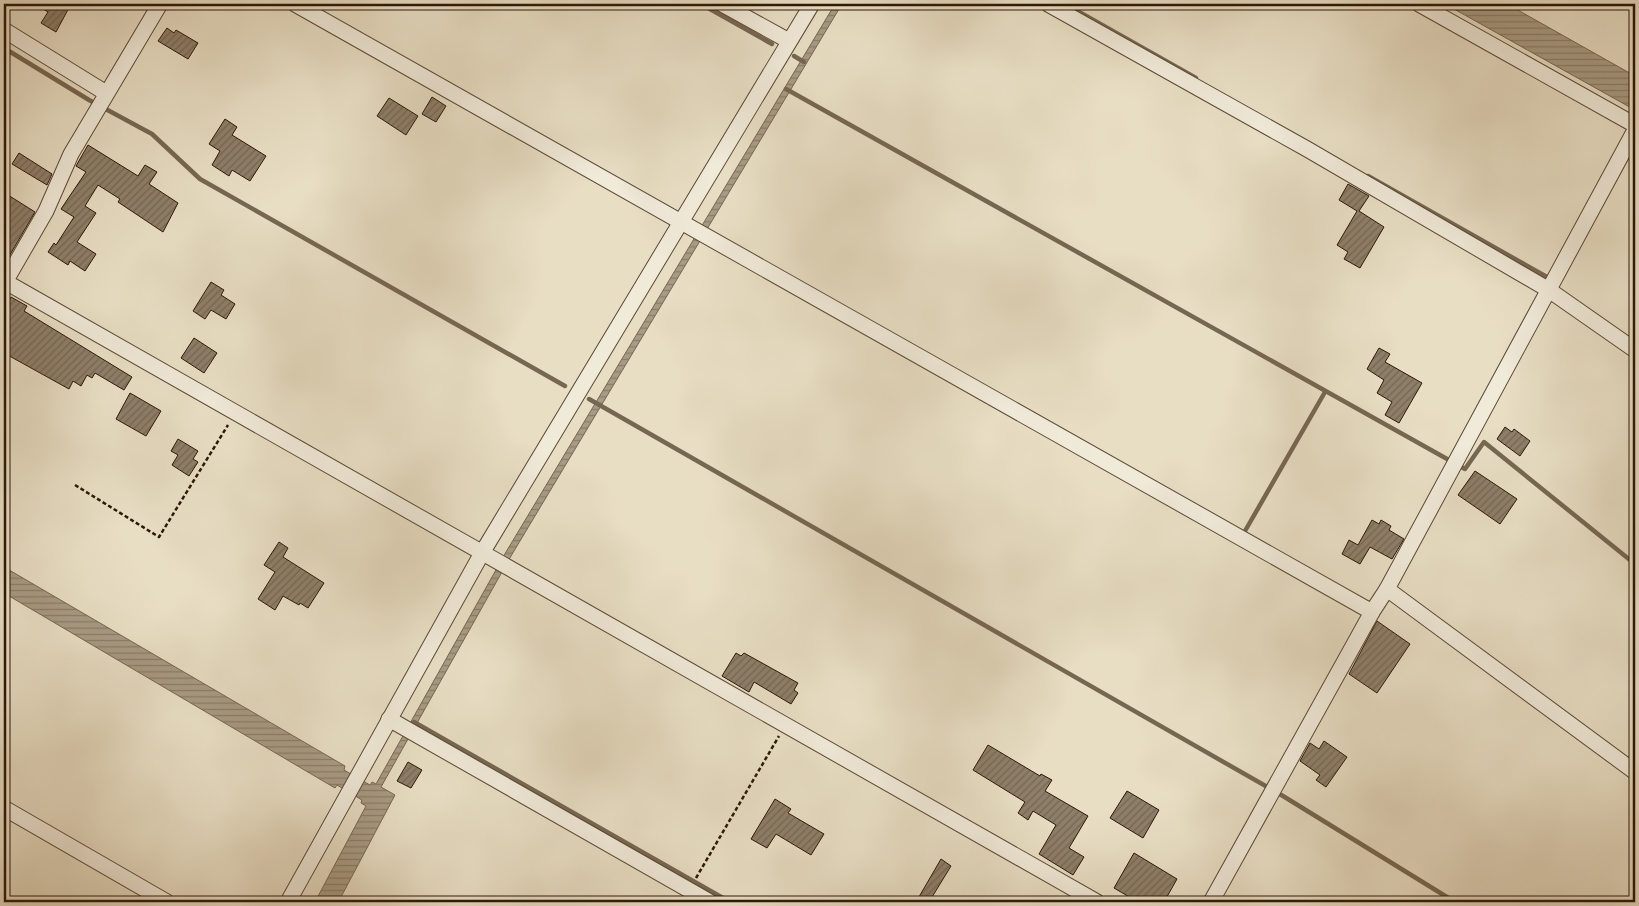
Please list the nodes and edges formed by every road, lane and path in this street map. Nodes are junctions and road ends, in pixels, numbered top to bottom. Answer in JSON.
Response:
{"nodes":[{"id":1,"x":160,"y":4,"type":"edge"},
{"id":2,"x":295,"y":4,"type":"edge"},
{"id":3,"x":722,"y":4,"type":"edge"},
{"id":4,"x":812,"y":4,"type":"edge"},
{"id":5,"x":1048,"y":4,"type":"edge"},
{"id":6,"x":1419,"y":4,"type":"edge"},
{"id":7,"x":4,"y":30,"type":"edge"},
{"id":8,"x":789,"y":41,"type":"junction"},
{"id":9,"x":101,"y":101,"type":"junction"},
{"id":10,"x":1635,"y":125,"type":"edge"},
{"id":11,"x":1635,"y":130,"type":"edge"},
{"id":12,"x":681,"y":222,"type":"junction"},
{"id":13,"x":4,"y":281,"type":"edge"},
{"id":14,"x":1549,"y":290,"type":"junction"},
{"id":15,"x":1635,"y":350,"type":"edge"},
{"id":16,"x":235,"y":413,"type":"junction"},
{"id":17,"x":75,"y":485,"type":"dead end"},
{"id":18,"x":482,"y":553,"type":"junction"},
{"id":19,"x":1387,"y":589,"type":"junction"},
{"id":20,"x":1372,"y":612,"type":"junction"},
{"id":21,"x":388,"y":719,"type":"junction"},
{"id":22,"x":786,"y":726,"type":"junction"},
{"id":23,"x":1635,"y":772,"type":"edge"},
{"id":24,"x":4,"y":808,"type":"edge"},
{"id":25,"x":698,"y":875,"type":"dead end"},
{"id":26,"x":167,"y":902,"type":"edge"},
{"id":27,"x":288,"y":902,"type":"edge"},
{"id":28,"x":710,"y":902,"type":"edge"},
{"id":29,"x":1097,"y":902,"type":"edge"},
{"id":30,"x":1211,"y":902,"type":"edge"}],
"edges":[{"from":1,"to":9,"type":"street"},
{"from":2,"to":12,"type":"street"},
{"from":3,"to":8,"type":"street"},
{"from":4,"to":8,"type":"street"},
{"from":5,"to":14,"type":"street"},
{"from":6,"to":10,"type":"street"},
{"from":7,"to":9,"type":"street"},
{"from":8,"to":12,"type":"street"},
{"from":9,"to":13,"type":"street"},
{"from":11,"to":14,"type":"street"},
{"from":12,"to":18,"type":"street"},
{"from":12,"to":20,"type":"street"},
{"from":13,"to":16,"type":"street"},
{"from":14,"to":15,"type":"street"},
{"from":14,"to":19,"type":"street"},
{"from":16,"to":17,"type":"path"},
{"from":16,"to":18,"type":"street"},
{"from":18,"to":21,"type":"street"},
{"from":18,"to":22,"type":"street"},
{"from":19,"to":20,"type":"street"},
{"from":19,"to":23,"type":"street"},
{"from":20,"to":30,"type":"street"},
{"from":21,"to":27,"type":"street"},
{"from":21,"to":28,"type":"street"},
{"from":22,"to":25,"type":"path"},
{"from":22,"to":29,"type":"street"},
{"from":24,"to":26,"type":"street"}]}
